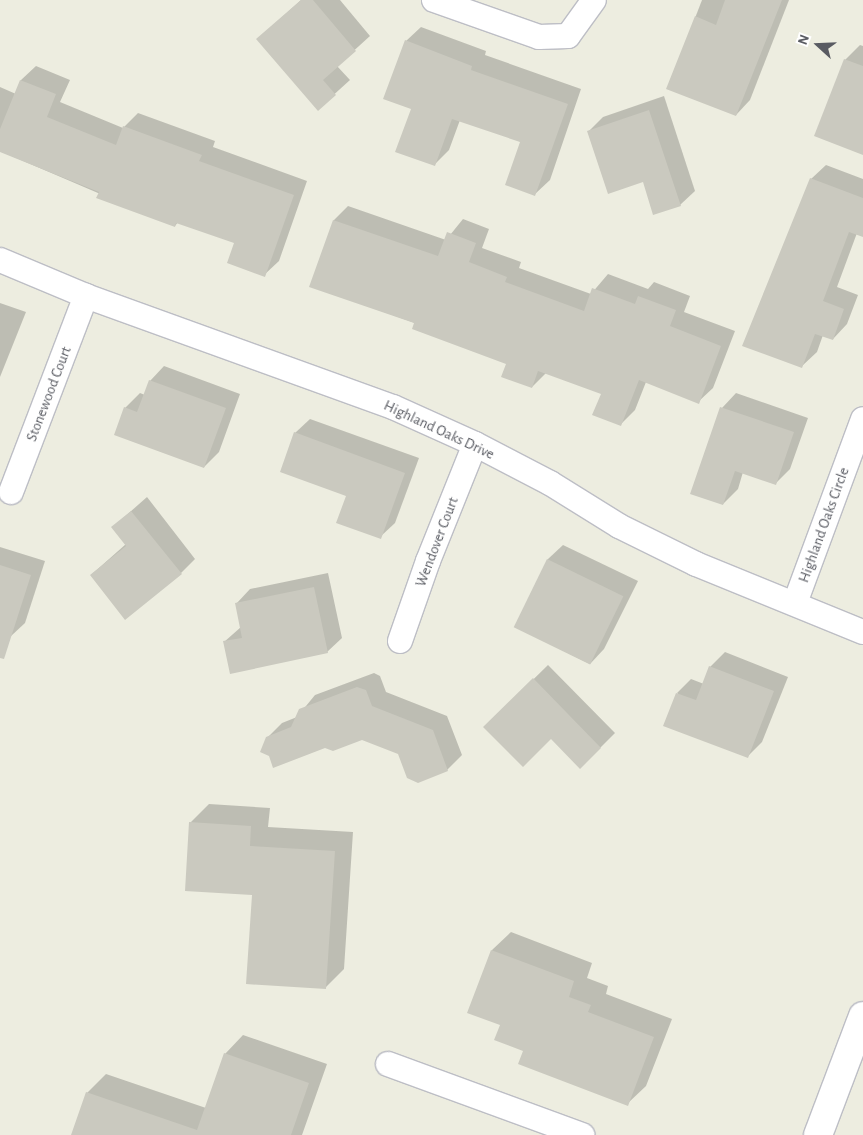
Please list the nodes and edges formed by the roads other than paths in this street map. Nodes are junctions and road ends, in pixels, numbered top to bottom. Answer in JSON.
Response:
{"nodes":[{"id":1,"x":434,"y":0,"type":"edge"},
{"id":2,"x":594,"y":0,"type":"edge"},
{"id":3,"x":0,"y":260,"type":"edge"},
{"id":4,"x":86,"y":296,"type":"junction"},
{"id":5,"x":863,"y":418,"type":"edge"},
{"id":6,"x":475,"y":444,"type":"junction"},
{"id":7,"x":11,"y":492,"type":"dead end"},
{"id":8,"x":795,"y":603,"type":"junction"},
{"id":9,"x":863,"y":632,"type":"edge"},
{"id":10,"x":400,"y":641,"type":"dead end"},
{"id":11,"x":863,"y":1016,"type":"edge"},
{"id":12,"x":388,"y":1064,"type":"dead end"},
{"id":13,"x":582,"y":1135,"type":"edge"},
{"id":14,"x":818,"y":1135,"type":"edge"}],
"edges":[{"from":1,"to":2,"type":"street"},
{"from":3,"to":4,"type":"street","name":"Highland Oaks Drive"},
{"from":4,"to":6,"type":"street","name":"Highland Oaks Drive"},
{"from":4,"to":7,"type":"street","name":"Stonewood Court"},
{"from":5,"to":8,"type":"street","name":"Highland Oaks Circle"},
{"from":6,"to":8,"type":"street","name":"Highland Oaks Drive"},
{"from":6,"to":10,"type":"street","name":"Wendover Court"},
{"from":8,"to":9,"type":"street","name":"Highland Oaks Drive"},
{"from":11,"to":14,"type":"main road"},
{"from":12,"to":13,"type":"street"}]}
